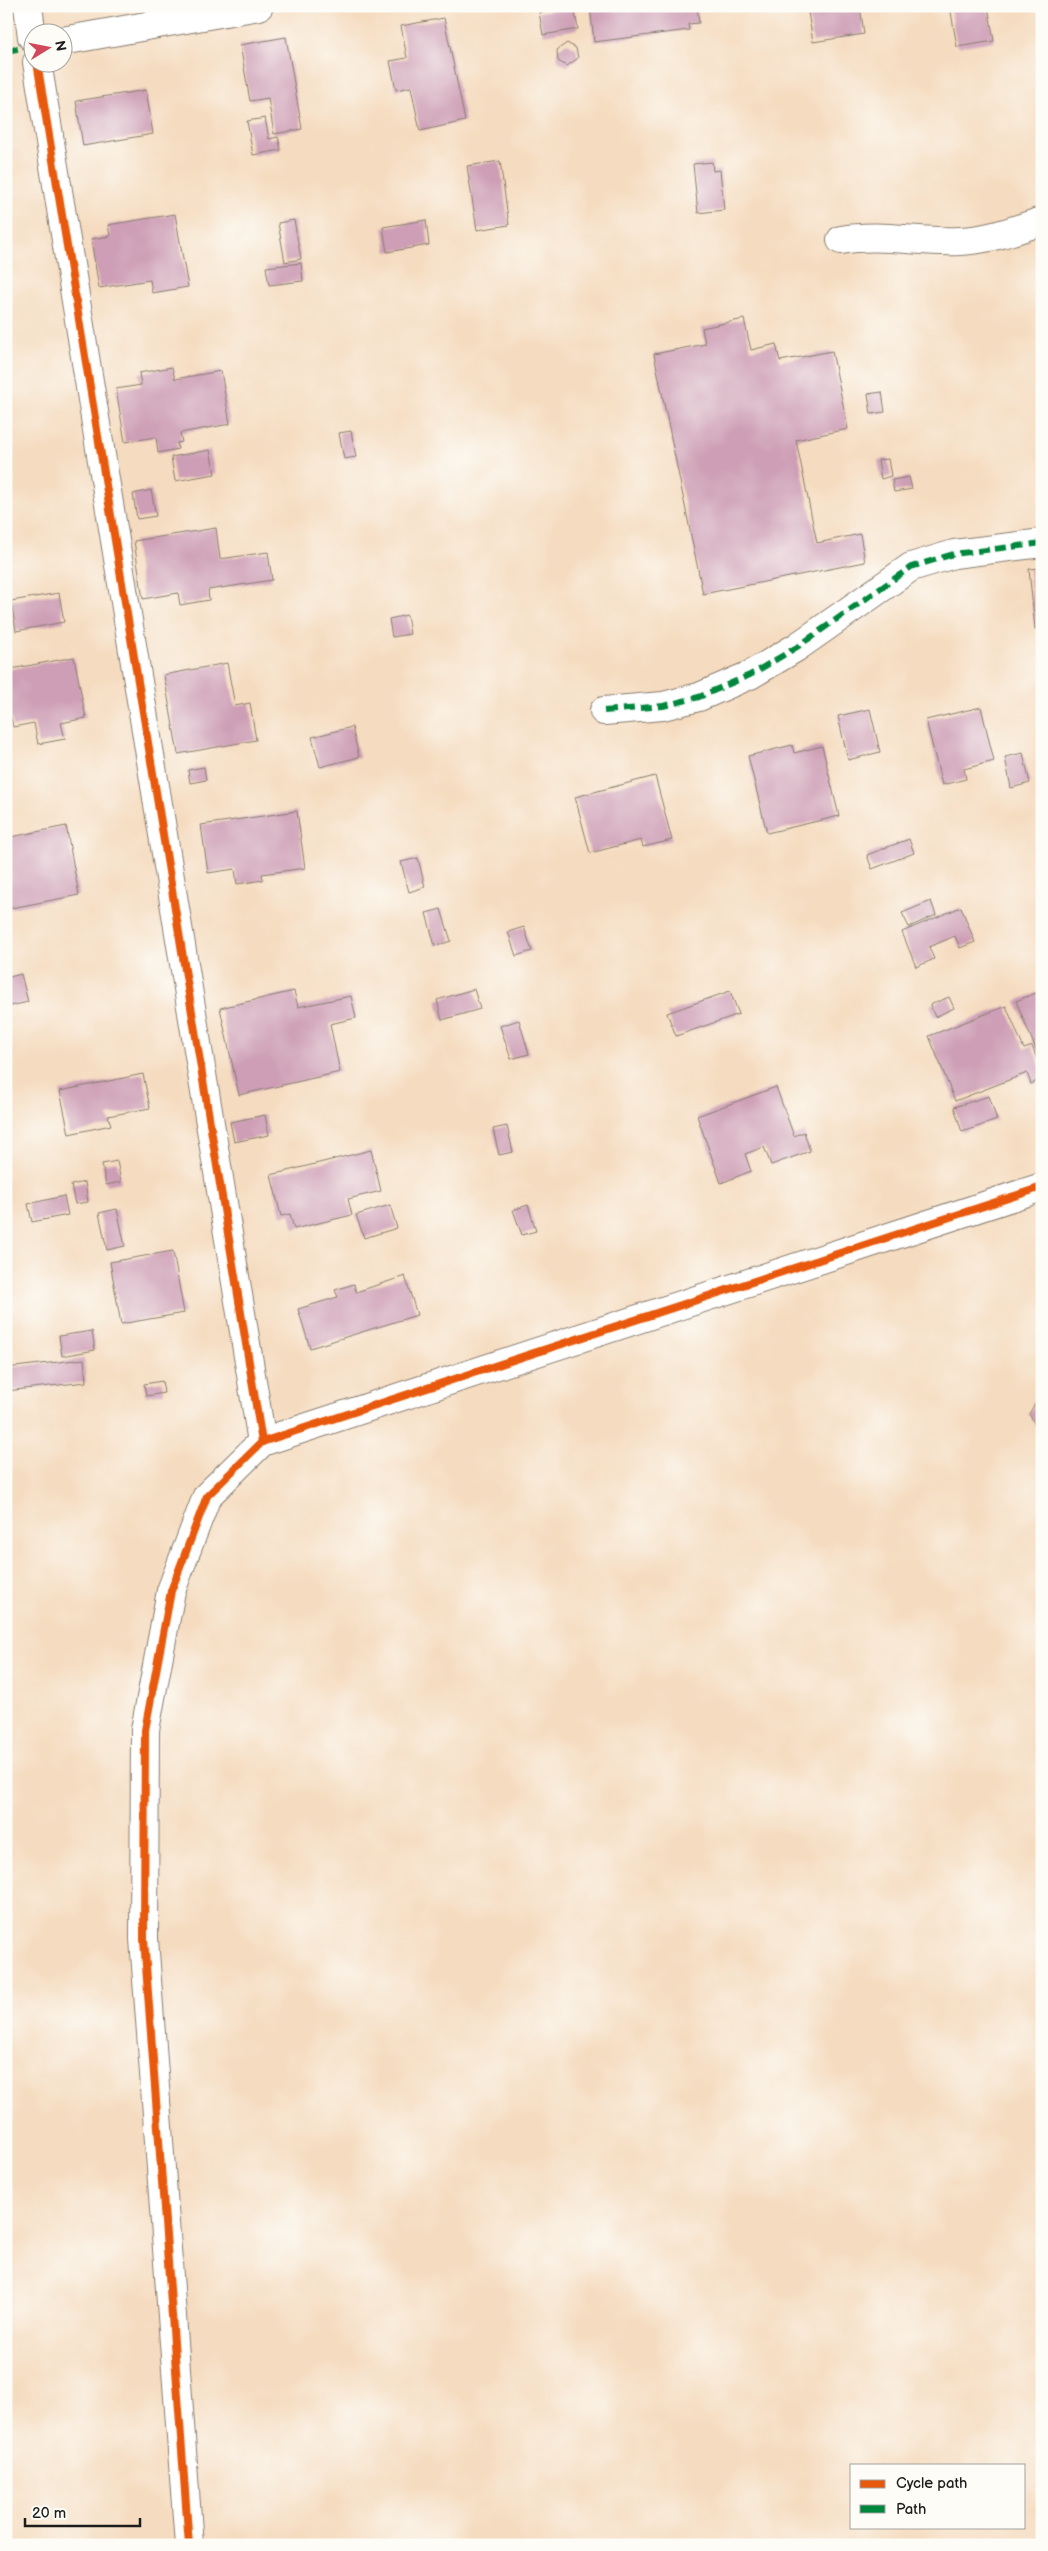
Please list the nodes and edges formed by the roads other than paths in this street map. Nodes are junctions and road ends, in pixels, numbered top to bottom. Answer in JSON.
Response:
{"nodes":[{"id":1,"x":28,"y":6,"type":"edge"},
{"id":2,"x":259,"y":6,"type":"edge"},
{"id":3,"x":30,"y":22,"type":"edge"},
{"id":4,"x":72,"y":38,"type":"edge"},
{"id":5,"x":39,"y":72,"type":"edge"},
{"id":6,"x":1042,"y":221,"type":"edge"},
{"id":7,"x":842,"y":240,"type":"dead end"},
{"id":8,"x":1042,"y":544,"type":"edge"},
{"id":9,"x":604,"y":711,"type":"dead end"},
{"id":10,"x":1042,"y":1187,"type":"edge"},
{"id":11,"x":262,"y":1442,"type":"junction"},
{"id":12,"x":189,"y":2545,"type":"edge"}],
"edges":[{"from":1,"to":3,"type":"street"},
{"from":2,"to":4,"type":"street"},
{"from":5,"to":11,"type":"street"},
{"from":6,"to":7,"type":"street"},
{"from":8,"to":9,"type":"street"},
{"from":10,"to":11,"type":"street"},
{"from":11,"to":12,"type":"street"}]}
